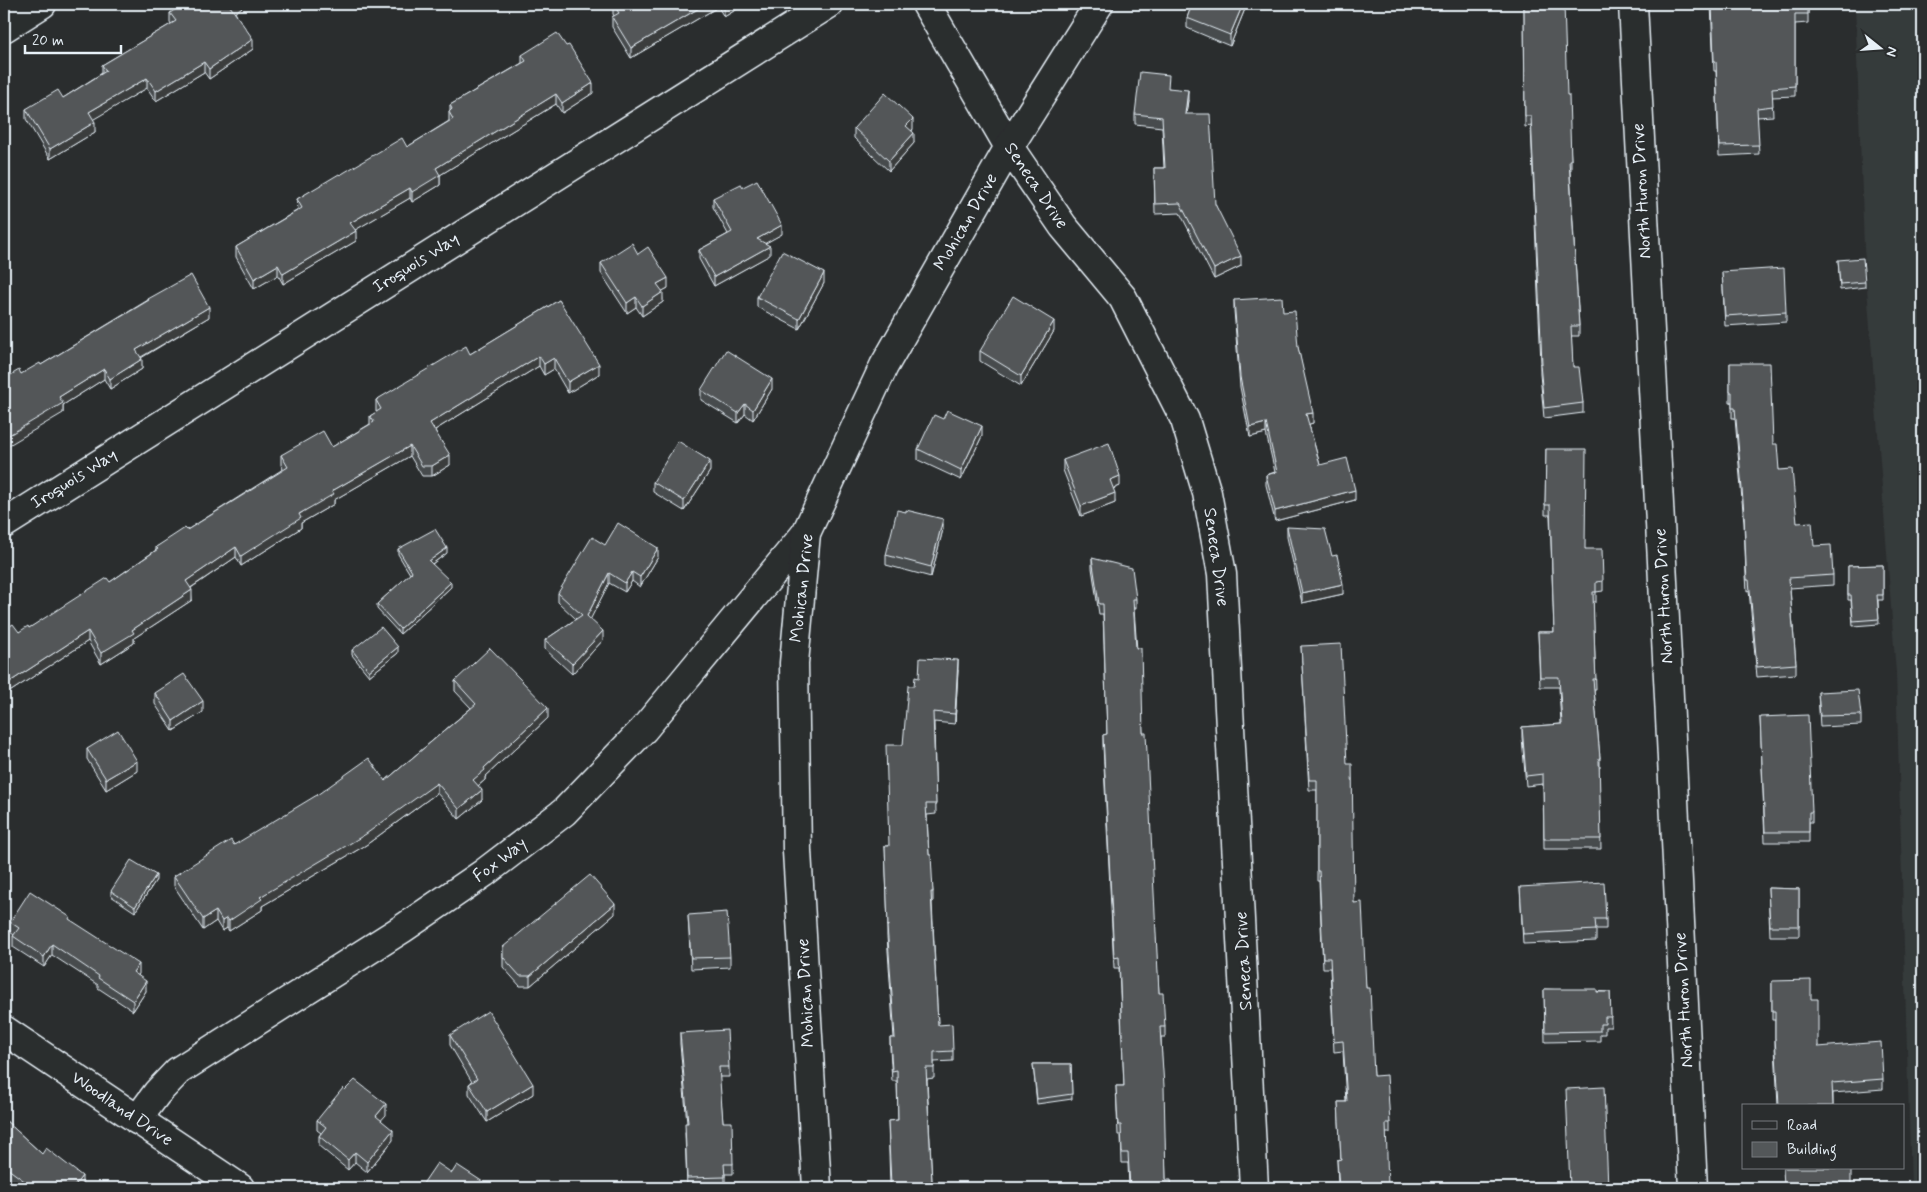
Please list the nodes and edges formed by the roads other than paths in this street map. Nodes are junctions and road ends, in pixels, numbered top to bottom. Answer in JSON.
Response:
{"nodes":[{"id":1,"x":42,"y":4,"type":"edge"},
{"id":2,"x":830,"y":4,"type":"edge"},
{"id":3,"x":926,"y":4,"type":"edge"},
{"id":4,"x":1099,"y":4,"type":"edge"},
{"id":5,"x":1632,"y":4,"type":"edge"},
{"id":6,"x":4,"y":28,"type":"edge"},
{"id":7,"x":1009,"y":147,"type":"junction"},
{"id":8,"x":4,"y":524,"type":"edge"},
{"id":9,"x":806,"y":533,"type":"junction"},
{"id":10,"x":4,"y":1030,"type":"edge"},
{"id":11,"x":137,"y":1120,"type":"junction"},
{"id":12,"x":240,"y":1188,"type":"edge"},
{"id":13,"x":817,"y":1188,"type":"edge"},
{"id":14,"x":1254,"y":1188,"type":"edge"},
{"id":15,"x":1692,"y":1188,"type":"edge"}],
"edges":[{"from":1,"to":6,"type":"street"},
{"from":2,"to":8,"type":"street","name":"Iroquois Way"},
{"from":3,"to":7,"type":"street","name":"Seneca Drive"},
{"from":4,"to":7,"type":"street","name":"Mohican Drive"},
{"from":5,"to":15,"type":"street","name":"North Huron Drive"},
{"from":7,"to":9,"type":"street","name":"Mohican Drive"},
{"from":7,"to":14,"type":"street","name":"Seneca Drive"},
{"from":9,"to":11,"type":"street","name":"Fox Way"},
{"from":9,"to":13,"type":"street","name":"Mohican Drive"},
{"from":10,"to":11,"type":"street","name":"Woodland Drive"},
{"from":11,"to":12,"type":"street","name":"Woodland Drive"}]}
